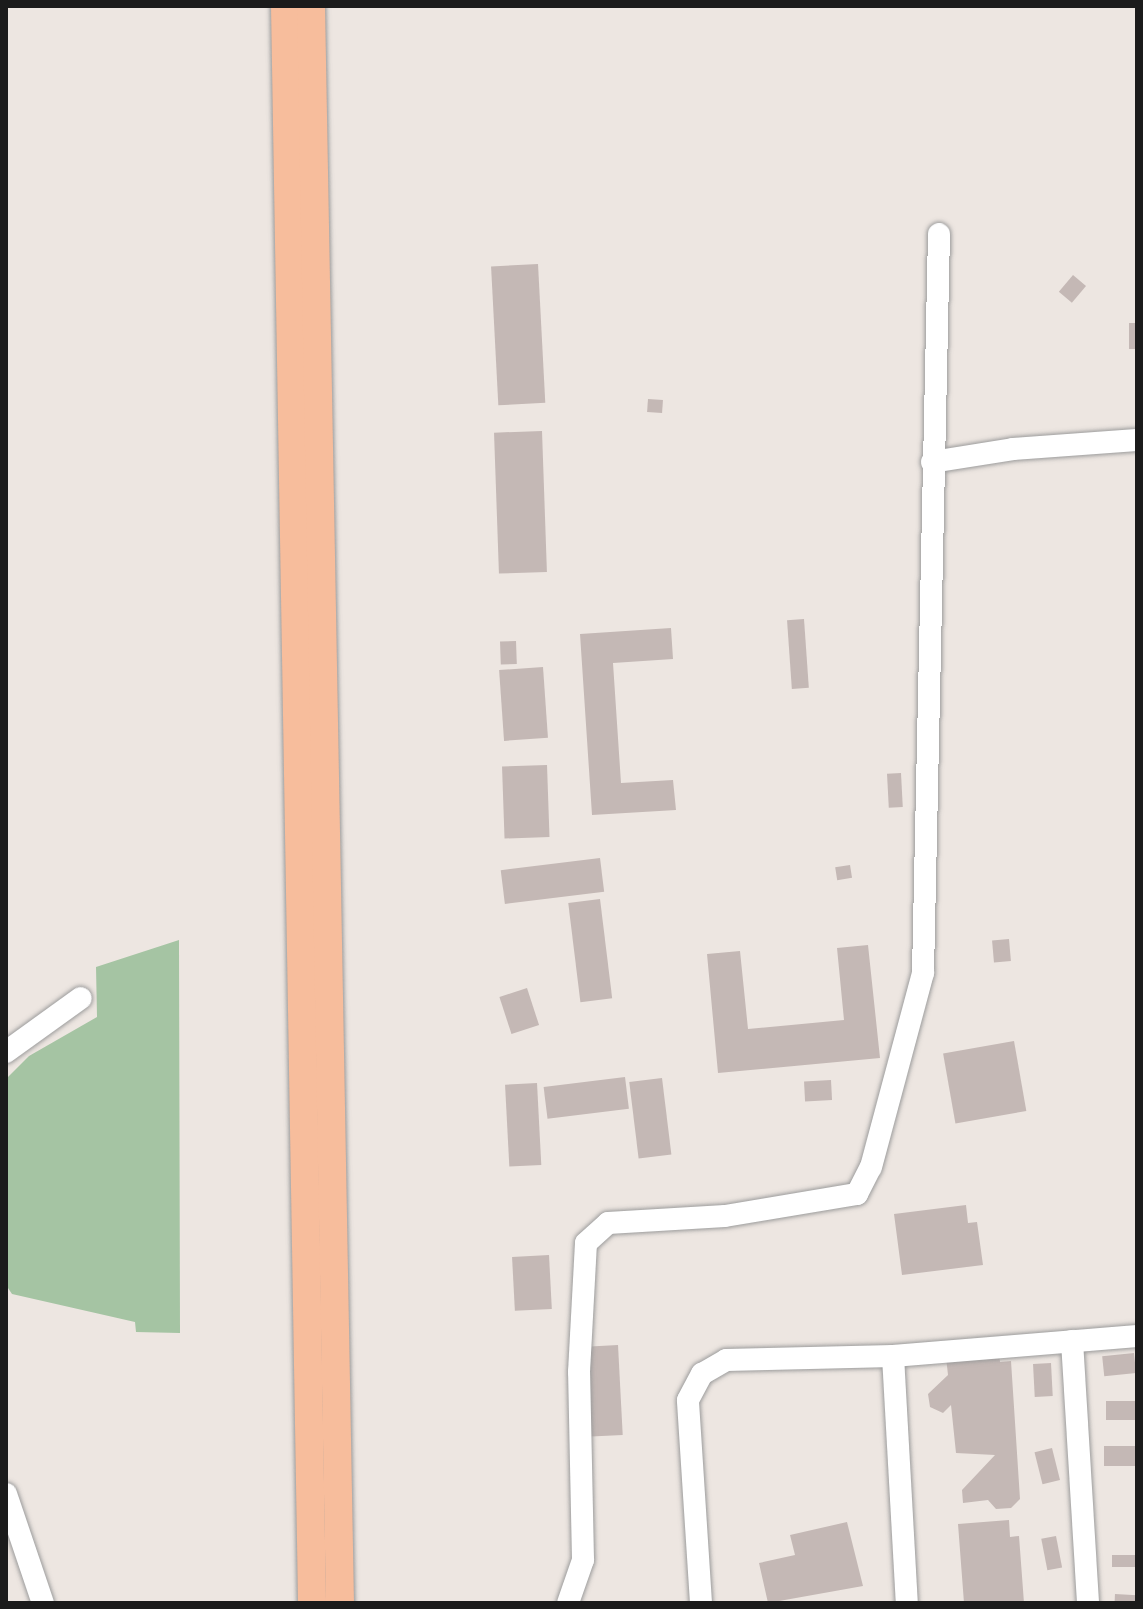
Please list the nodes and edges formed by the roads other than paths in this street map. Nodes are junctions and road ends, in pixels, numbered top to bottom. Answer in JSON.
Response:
{"nodes":[{"id":1,"x":285,"y":6,"type":"edge"},
{"id":2,"x":311,"y":6,"type":"edge"},
{"id":3,"x":939,"y":234,"type":"dead end"},
{"id":4,"x":1137,"y":440,"type":"edge"},
{"id":5,"x":932,"y":462,"type":"junction"},
{"id":6,"x":81,"y":998,"type":"dead end"},
{"id":7,"x":6,"y":1052,"type":"edge"},
{"id":8,"x":1137,"y":1336,"type":"edge"},
{"id":9,"x":1072,"y":1341,"type":"junction"},
{"id":10,"x":893,"y":1356,"type":"junction"},
{"id":11,"x":6,"y":1494,"type":"edge"},
{"id":12,"x":43,"y":1603,"type":"edge"},
{"id":13,"x":312,"y":1603,"type":"edge"},
{"id":14,"x":340,"y":1603,"type":"edge"},
{"id":15,"x":568,"y":1603,"type":"edge"},
{"id":16,"x":701,"y":1603,"type":"edge"},
{"id":17,"x":907,"y":1603,"type":"edge"},
{"id":18,"x":1088,"y":1603,"type":"edge"}],
"edges":[{"from":1,"to":13,"type":"main road"},
{"from":2,"to":14,"type":"main road"},
{"from":3,"to":5,"type":"lane"},
{"from":4,"to":5,"type":"lane"},
{"from":5,"to":15,"type":"lane"},
{"from":6,"to":7,"type":"lane"},
{"from":8,"to":9,"type":"lane"},
{"from":9,"to":10,"type":"lane"},
{"from":9,"to":18,"type":"lane"},
{"from":10,"to":16,"type":"lane"},
{"from":10,"to":17,"type":"lane"},
{"from":11,"to":12,"type":"lane"}]}
